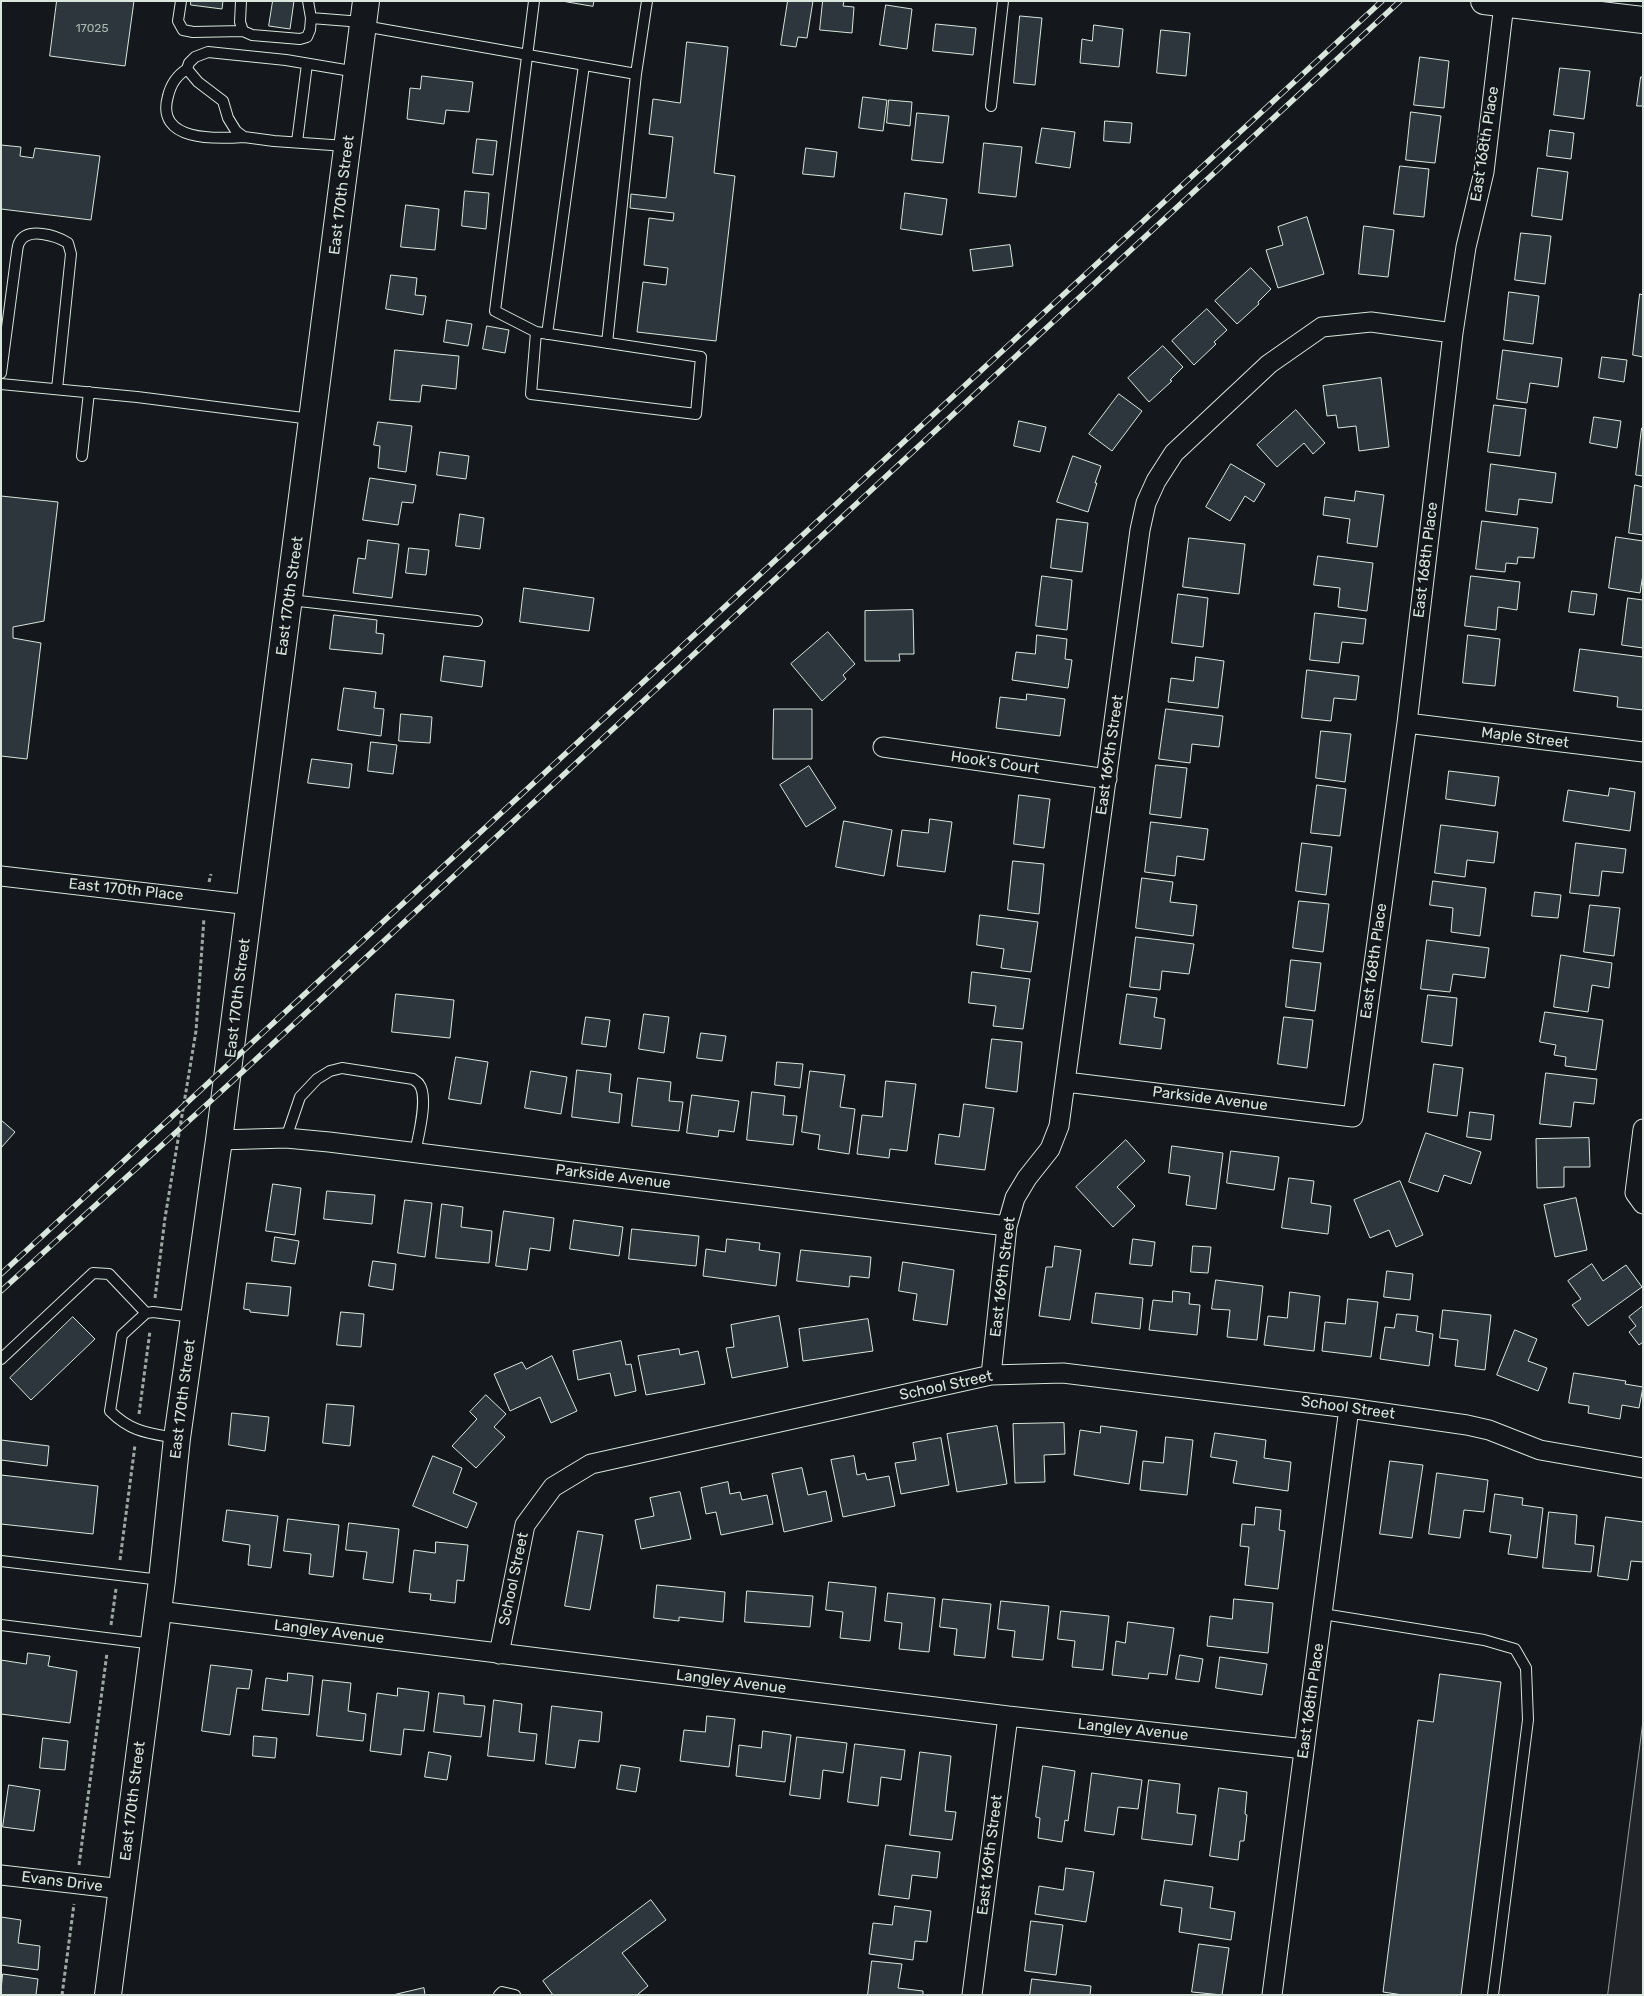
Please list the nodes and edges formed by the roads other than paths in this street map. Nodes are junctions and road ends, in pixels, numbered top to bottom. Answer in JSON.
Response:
{"nodes":[{"id":1,"x":181,"y":1,"type":"edge"},
{"id":2,"x":241,"y":1,"type":"edge"},
{"id":3,"x":308,"y":1,"type":"edge"},
{"id":4,"x":534,"y":1,"type":"edge"},
{"id":5,"x":647,"y":1,"type":"edge"},
{"id":6,"x":1003,"y":1,"type":"edge"},
{"id":7,"x":1498,"y":2,"type":"edge"},
{"id":8,"x":1589,"y":7,"type":"edge"},
{"id":9,"x":365,"y":16,"type":"edge"},
{"id":10,"x":311,"y":18,"type":"junction"},
{"id":11,"x":1643,"y":20,"type":"edge"},
{"id":12,"x":243,"y":31,"type":"junction"},
{"id":13,"x":528,"y":55,"type":"junction"},
{"id":14,"x":306,"y":64,"type":"junction"},
{"id":15,"x":584,"y":65,"type":"junction"},
{"id":16,"x":187,"y":70,"type":"junction"},
{"id":17,"x":358,"y":72,"type":"junction"},
{"id":18,"x":636,"y":74,"type":"junction"},
{"id":19,"x":991,"y":106,"type":"dead end"},
{"id":20,"x":244,"y":137,"type":"junction"},
{"id":21,"x":297,"y":142,"type":"junction"},
{"id":22,"x":348,"y":146,"type":"junction"},
{"id":23,"x":542,"y":333,"type":"junction"},
{"id":24,"x":1453,"y":333,"type":"junction"},
{"id":25,"x":607,"y":343,"type":"junction"},
{"id":26,"x":1,"y":373,"type":"edge"},
{"id":27,"x":1,"y":384,"type":"edge"},
{"id":28,"x":57,"y":389,"type":"junction"},
{"id":29,"x":89,"y":392,"type":"junction"},
{"id":30,"x":313,"y":419,"type":"junction"},
{"id":31,"x":82,"y":456,"type":"dead end"},
{"id":32,"x":290,"y":600,"type":"junction"},
{"id":33,"x":477,"y":620,"type":"dead end"},
{"id":34,"x":1406,"y":723,"type":"junction"},
{"id":35,"x":883,"y":747,"type":"dead end"},
{"id":36,"x":1643,"y":752,"type":"edge"},
{"id":37,"x":1107,"y":779,"type":"junction"},
{"id":38,"x":1,"y":876,"type":"edge"},
{"id":39,"x":250,"y":905,"type":"junction"},
{"id":40,"x":1066,"y":1082,"type":"junction"},
{"id":41,"x":1353,"y":1117,"type":"joint"},
{"id":42,"x":1643,"y":1129,"type":"edge"},
{"id":43,"x":286,"y":1138,"type":"junction"},
{"id":44,"x":219,"y":1140,"type":"junction"},
{"id":45,"x":415,"y":1153,"type":"junction"},
{"id":46,"x":1643,"y":1204,"type":"edge"},
{"id":47,"x":1007,"y":1226,"type":"junction"},
{"id":48,"x":149,"y":1312,"type":"junction"},
{"id":49,"x":194,"y":1317,"type":"junction"},
{"id":50,"x":1,"y":1359,"type":"edge"},
{"id":51,"x":992,"y":1375,"type":"junction"},
{"id":52,"x":1349,"y":1408,"type":"junction"},
{"id":53,"x":178,"y":1438,"type":"junction"},
{"id":54,"x":1643,"y":1468,"type":"edge"},
{"id":55,"x":1,"y":1561,"type":"edge"},
{"id":56,"x":162,"y":1580,"type":"junction"},
{"id":57,"x":158,"y":1610,"type":"junction"},
{"id":58,"x":1323,"y":1614,"type":"junction"},
{"id":59,"x":1,"y":1625,"type":"edge"},
{"id":60,"x":154,"y":1644,"type":"junction"},
{"id":61,"x":499,"y":1654,"type":"junction"},
{"id":62,"x":1008,"y":1716,"type":"junction"},
{"id":63,"x":1304,"y":1749,"type":"junction"},
{"id":64,"x":1,"y":1875,"type":"edge"},
{"id":65,"x":122,"y":1889,"type":"junction"},
{"id":66,"x":108,"y":1995,"type":"edge"},
{"id":67,"x":499,"y":1995,"type":"edge"},
{"id":68,"x":515,"y":1995,"type":"edge"},
{"id":69,"x":972,"y":1995,"type":"edge"},
{"id":70,"x":1272,"y":1995,"type":"edge"},
{"id":71,"x":1493,"y":1995,"type":"edge"}],
"edges":[{"from":1,"to":12,"type":"lane"},
{"from":2,"to":12,"type":"lane"},
{"from":3,"to":10,"type":"lane"},
{"from":4,"to":13,"type":"lane"},
{"from":5,"to":18,"type":"lane"},
{"from":6,"to":19,"type":"lane"},
{"from":7,"to":8,"type":"street"},
{"from":7,"to":24,"type":"street","name":"East 168th Place"},
{"from":8,"to":11,"type":"street"},
{"from":9,"to":10,"type":"lane"},
{"from":9,"to":13,"type":"lane"},
{"from":9,"to":17,"type":"street","name":"East 170th Street"},
{"from":10,"to":12,"type":"lane"},
{"from":13,"to":15,"type":"lane"},
{"from":13,"to":23,"type":"lane"},
{"from":14,"to":16,"type":"lane"},
{"from":14,"to":17,"type":"lane"},
{"from":14,"to":21,"type":"lane"},
{"from":15,"to":18,"type":"lane"},
{"from":15,"to":23,"type":"lane"},
{"from":16,"to":20,"type":"lane"},
{"from":16,"to":20,"type":"lane"},
{"from":17,"to":22,"type":"street","name":"East 170th Street"},
{"from":18,"to":25,"type":"lane"},
{"from":20,"to":21,"type":"lane"},
{"from":21,"to":22,"type":"lane"},
{"from":22,"to":30,"type":"street","name":"East 170th Street"},
{"from":23,"to":25,"type":"lane"},
{"from":23,"to":25,"type":"lane"},
{"from":24,"to":34,"type":"street","name":"East 168th Place"},
{"from":24,"to":37,"type":"street","name":"East 169th Street"},
{"from":26,"to":28,"type":"lane"},
{"from":27,"to":28,"type":"lane"},
{"from":28,"to":29,"type":"lane"},
{"from":29,"to":30,"type":"lane"},
{"from":29,"to":31,"type":"lane"},
{"from":30,"to":32,"type":"street","name":"East 170th Street"},
{"from":32,"to":33,"type":"lane"},
{"from":32,"to":39,"type":"street","name":"East 170th Street"},
{"from":34,"to":36,"type":"street","name":"Maple Street"},
{"from":34,"to":41,"type":"street","name":"East 168th Place"},
{"from":35,"to":37,"type":"street","name":"Hook's Court"},
{"from":37,"to":40,"type":"street","name":"East 169th Street"},
{"from":38,"to":39,"type":"street","name":"East 170th Place"},
{"from":39,"to":44,"type":"street","name":"East 170th Street"},
{"from":40,"to":41,"type":"street","name":"Parkside Avenue"},
{"from":40,"to":47,"type":"street","name":"East 169th Street"},
{"from":42,"to":46,"type":"street"},
{"from":43,"to":44,"type":"street","name":"Parkside Avenue"},
{"from":43,"to":45,"type":"street","name":"Parkside Avenue"},
{"from":43,"to":45,"type":"lane"},
{"from":44,"to":49,"type":"street","name":"East 170th Street"},
{"from":45,"to":47,"type":"street","name":"Parkside Avenue"},
{"from":47,"to":51,"type":"street","name":"East 169th Street"},
{"from":48,"to":49,"type":"lane"},
{"from":48,"to":50,"type":"lane"},
{"from":48,"to":53,"type":"lane"},
{"from":49,"to":53,"type":"street","name":"East 170th Street"},
{"from":51,"to":52,"type":"street","name":"School Street"},
{"from":51,"to":61,"type":"street","name":"School Street"},
{"from":52,"to":54,"type":"street","name":"School Street"},
{"from":52,"to":58,"type":"street","name":"East 168th Place"},
{"from":53,"to":56,"type":"street","name":"East 170th Street"},
{"from":55,"to":56,"type":"lane"},
{"from":56,"to":57,"type":"street","name":"East 170th Street"},
{"from":57,"to":60,"type":"street","name":"East 170th Street"},
{"from":57,"to":61,"type":"street","name":"Langley Avenue"},
{"from":58,"to":63,"type":"street","name":"East 168th Place"},
{"from":58,"to":71,"type":"lane"},
{"from":59,"to":60,"type":"lane"},
{"from":60,"to":65,"type":"street","name":"East 170th Street"},
{"from":61,"to":62,"type":"street","name":"Langley Avenue"},
{"from":62,"to":63,"type":"street","name":"Langley Avenue"},
{"from":62,"to":69,"type":"street","name":"East 169th Street"},
{"from":63,"to":70,"type":"street","name":"East 168th Place"},
{"from":64,"to":65,"type":"street","name":"Evans Drive"},
{"from":65,"to":66,"type":"street","name":"East 170th Street"},
{"from":67,"to":68,"type":"lane"}]}
